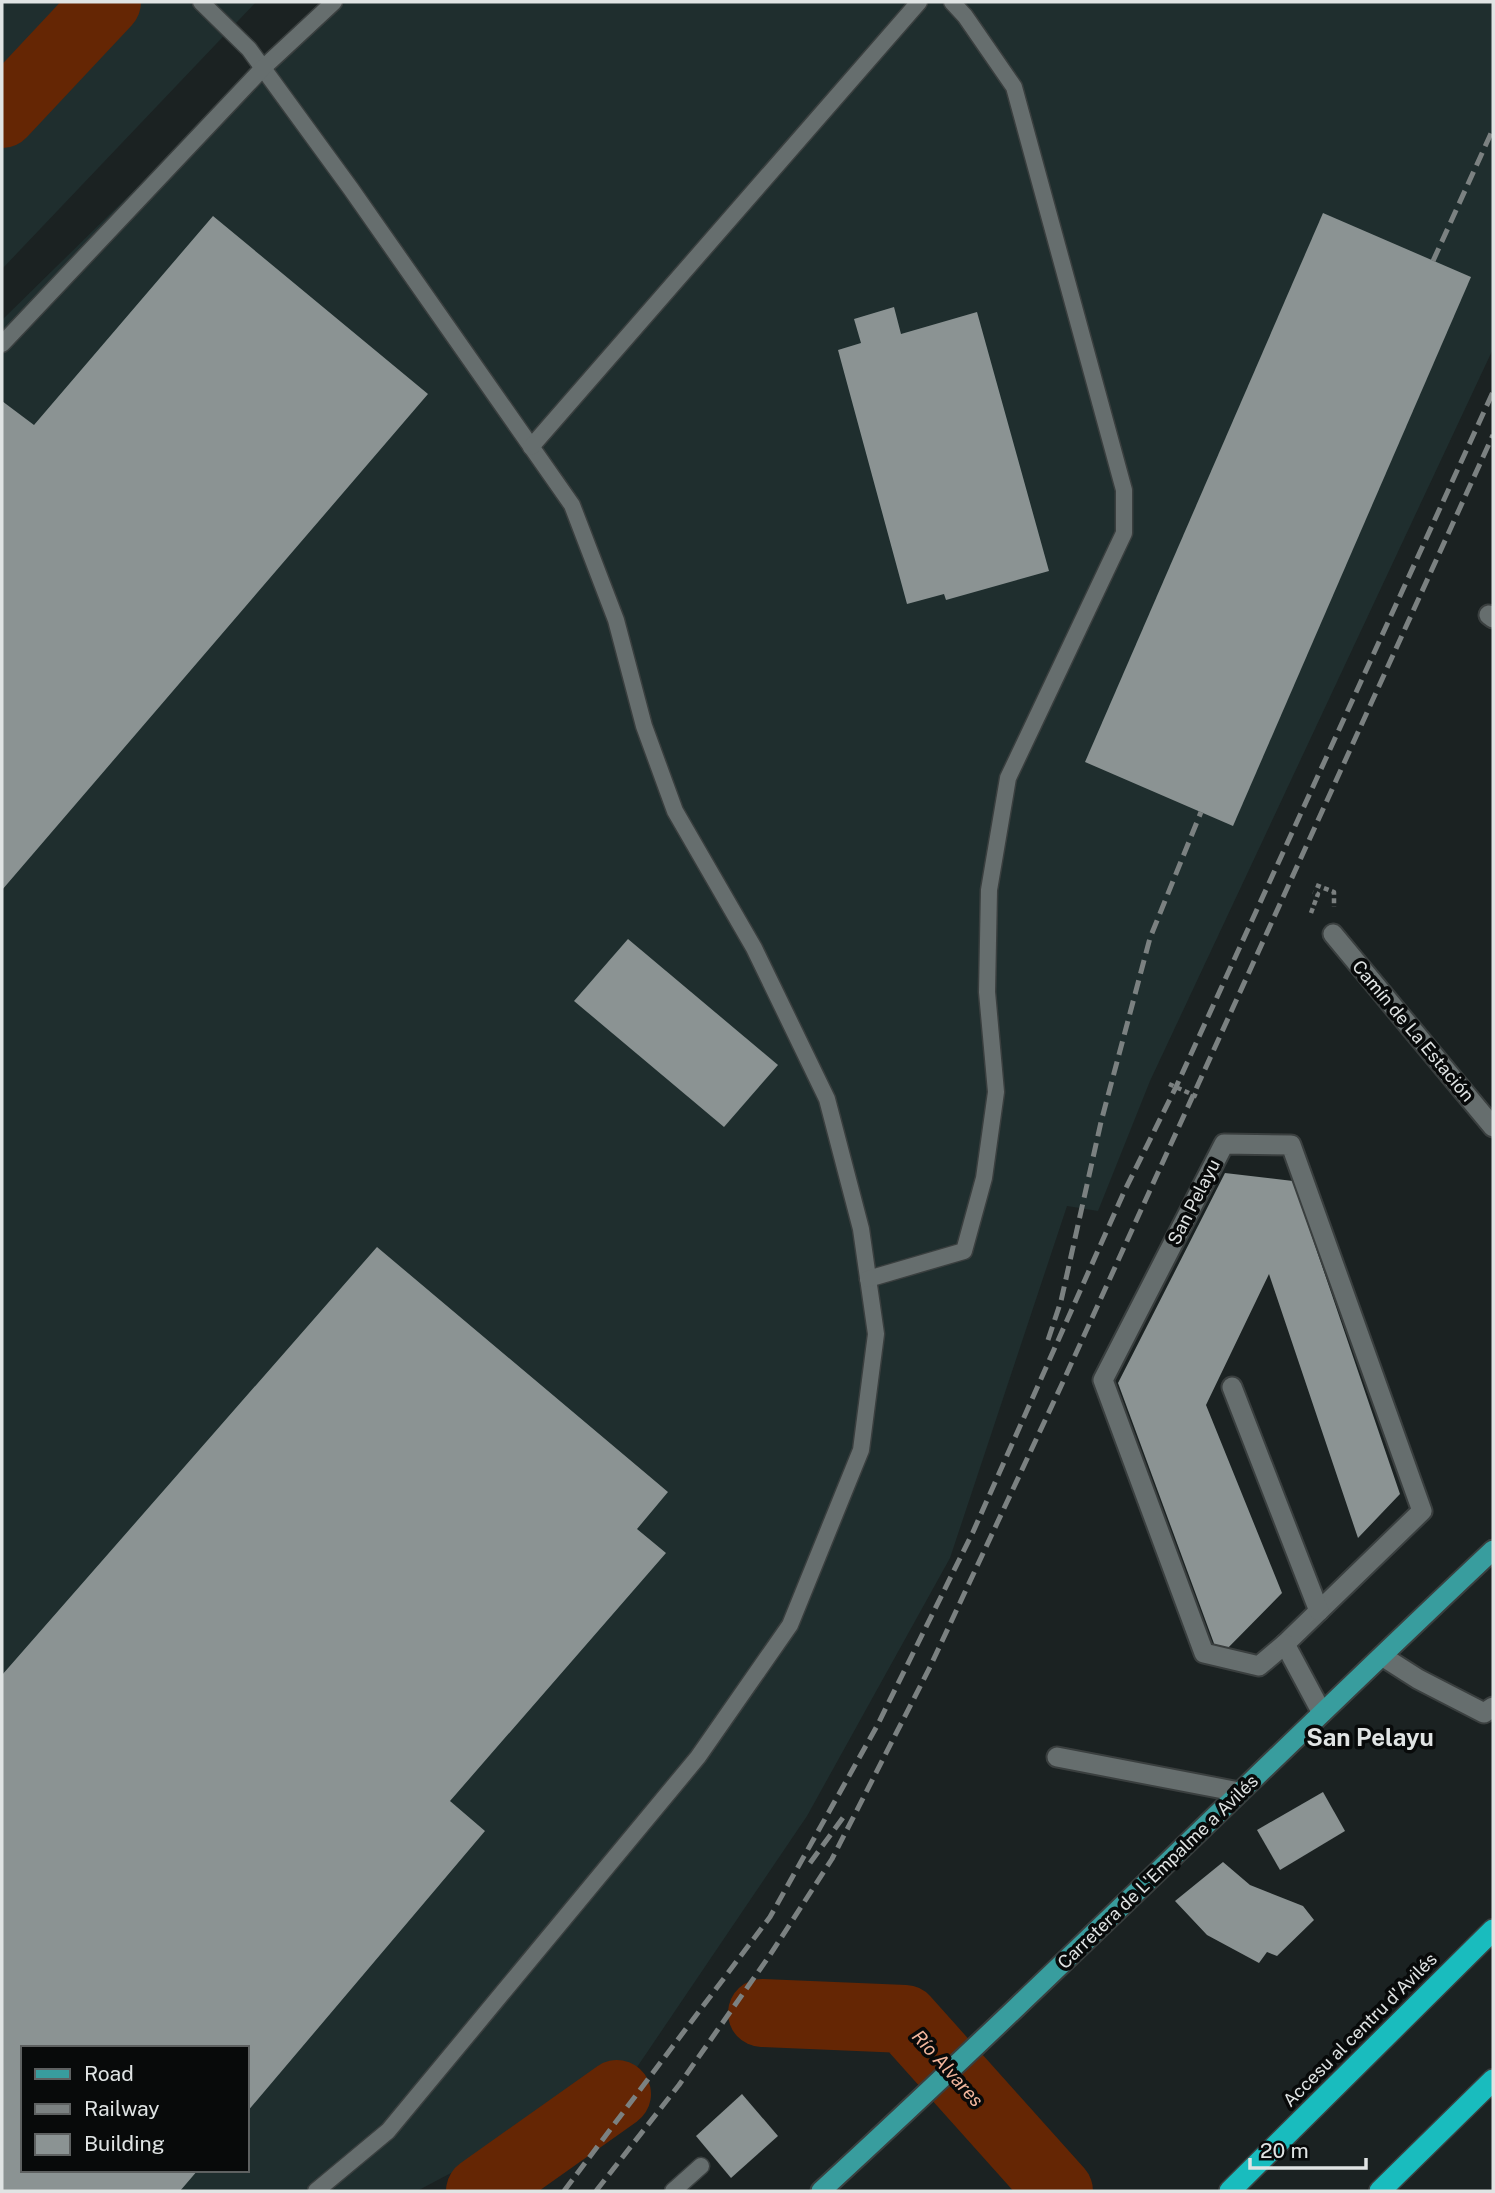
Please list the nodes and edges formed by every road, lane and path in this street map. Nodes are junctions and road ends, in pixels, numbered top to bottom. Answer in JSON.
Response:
{"nodes":[{"id":1,"x":201,"y":2,"type":"edge"},
{"id":2,"x":334,"y":2,"type":"edge"},
{"id":3,"x":919,"y":2,"type":"edge"},
{"id":4,"x":952,"y":2,"type":"edge"},
{"id":5,"x":262,"y":68,"type":"junction"},
{"id":6,"x":2,"y":344,"type":"edge"},
{"id":7,"x":531,"y":447,"type":"junction"},
{"id":8,"x":1334,"y":934,"type":"dead end"},
{"id":9,"x":1169,"y":1084,"type":"dead end"},
{"id":10,"x":1200,"y":1098,"type":"dead end"},
{"id":11,"x":1493,"y":1127,"type":"edge"},
{"id":12,"x":869,"y":1279,"type":"junction"},
{"id":13,"x":1233,"y":1387,"type":"dead end"},
{"id":14,"x":1493,"y":1550,"type":"edge"},
{"id":15,"x":1319,"y":1611,"type":"junction"},
{"id":16,"x":1285,"y":1644,"type":"junction"},
{"id":17,"x":1381,"y":1656,"type":"junction"},
{"id":18,"x":1493,"y":1707,"type":"edge"},
{"id":19,"x":1322,"y":1713,"type":"junction"},
{"id":20,"x":1057,"y":1756,"type":"dead end"},
{"id":21,"x":1239,"y":1792,"type":"junction"},
{"id":22,"x":1493,"y":1930,"type":"edge"},
{"id":23,"x":1493,"y":2080,"type":"edge"},
{"id":24,"x":701,"y":2166,"type":"dead end"},
{"id":25,"x":316,"y":2191,"type":"edge"},
{"id":26,"x":673,"y":2191,"type":"edge"},
{"id":27,"x":821,"y":2191,"type":"edge"},
{"id":28,"x":1230,"y":2191,"type":"edge"},
{"id":29,"x":1380,"y":2191,"type":"edge"}],
"edges":[{"from":1,"to":5,"type":"lane"},
{"from":2,"to":5,"type":"lane"},
{"from":3,"to":7,"type":"lane"},
{"from":4,"to":12,"type":"lane"},
{"from":5,"to":6,"type":"lane"},
{"from":5,"to":7,"type":"lane"},
{"from":7,"to":12,"type":"lane"},
{"from":8,"to":11,"type":"street","name":"Camín de La Estación"},
{"from":9,"to":10,"type":"path"},
{"from":12,"to":25,"type":"lane"},
{"from":13,"to":15,"type":"street"},
{"from":14,"to":17,"type":"main road","name":"Carretera de L'Empalme a Avilés"},
{"from":15,"to":16,"type":"street","name":"San Pelayu"},
{"from":15,"to":16,"type":"street","name":"San Pelayu"},
{"from":16,"to":19,"type":"street"},
{"from":17,"to":18,"type":"street"},
{"from":17,"to":19,"type":"main road","name":"Carretera de L'Empalme a Avilés"},
{"from":19,"to":21,"type":"main road","name":"Carretera de L'Empalme a Avilés"},
{"from":20,"to":21,"type":"street"},
{"from":21,"to":27,"type":"main road","name":"Carretera de L'Empalme a Avilés"},
{"from":22,"to":28,"type":"highway","name":"Accesu al centru d'Avilés"},
{"from":23,"to":29,"type":"highway"},
{"from":24,"to":26,"type":"lane"}]}
